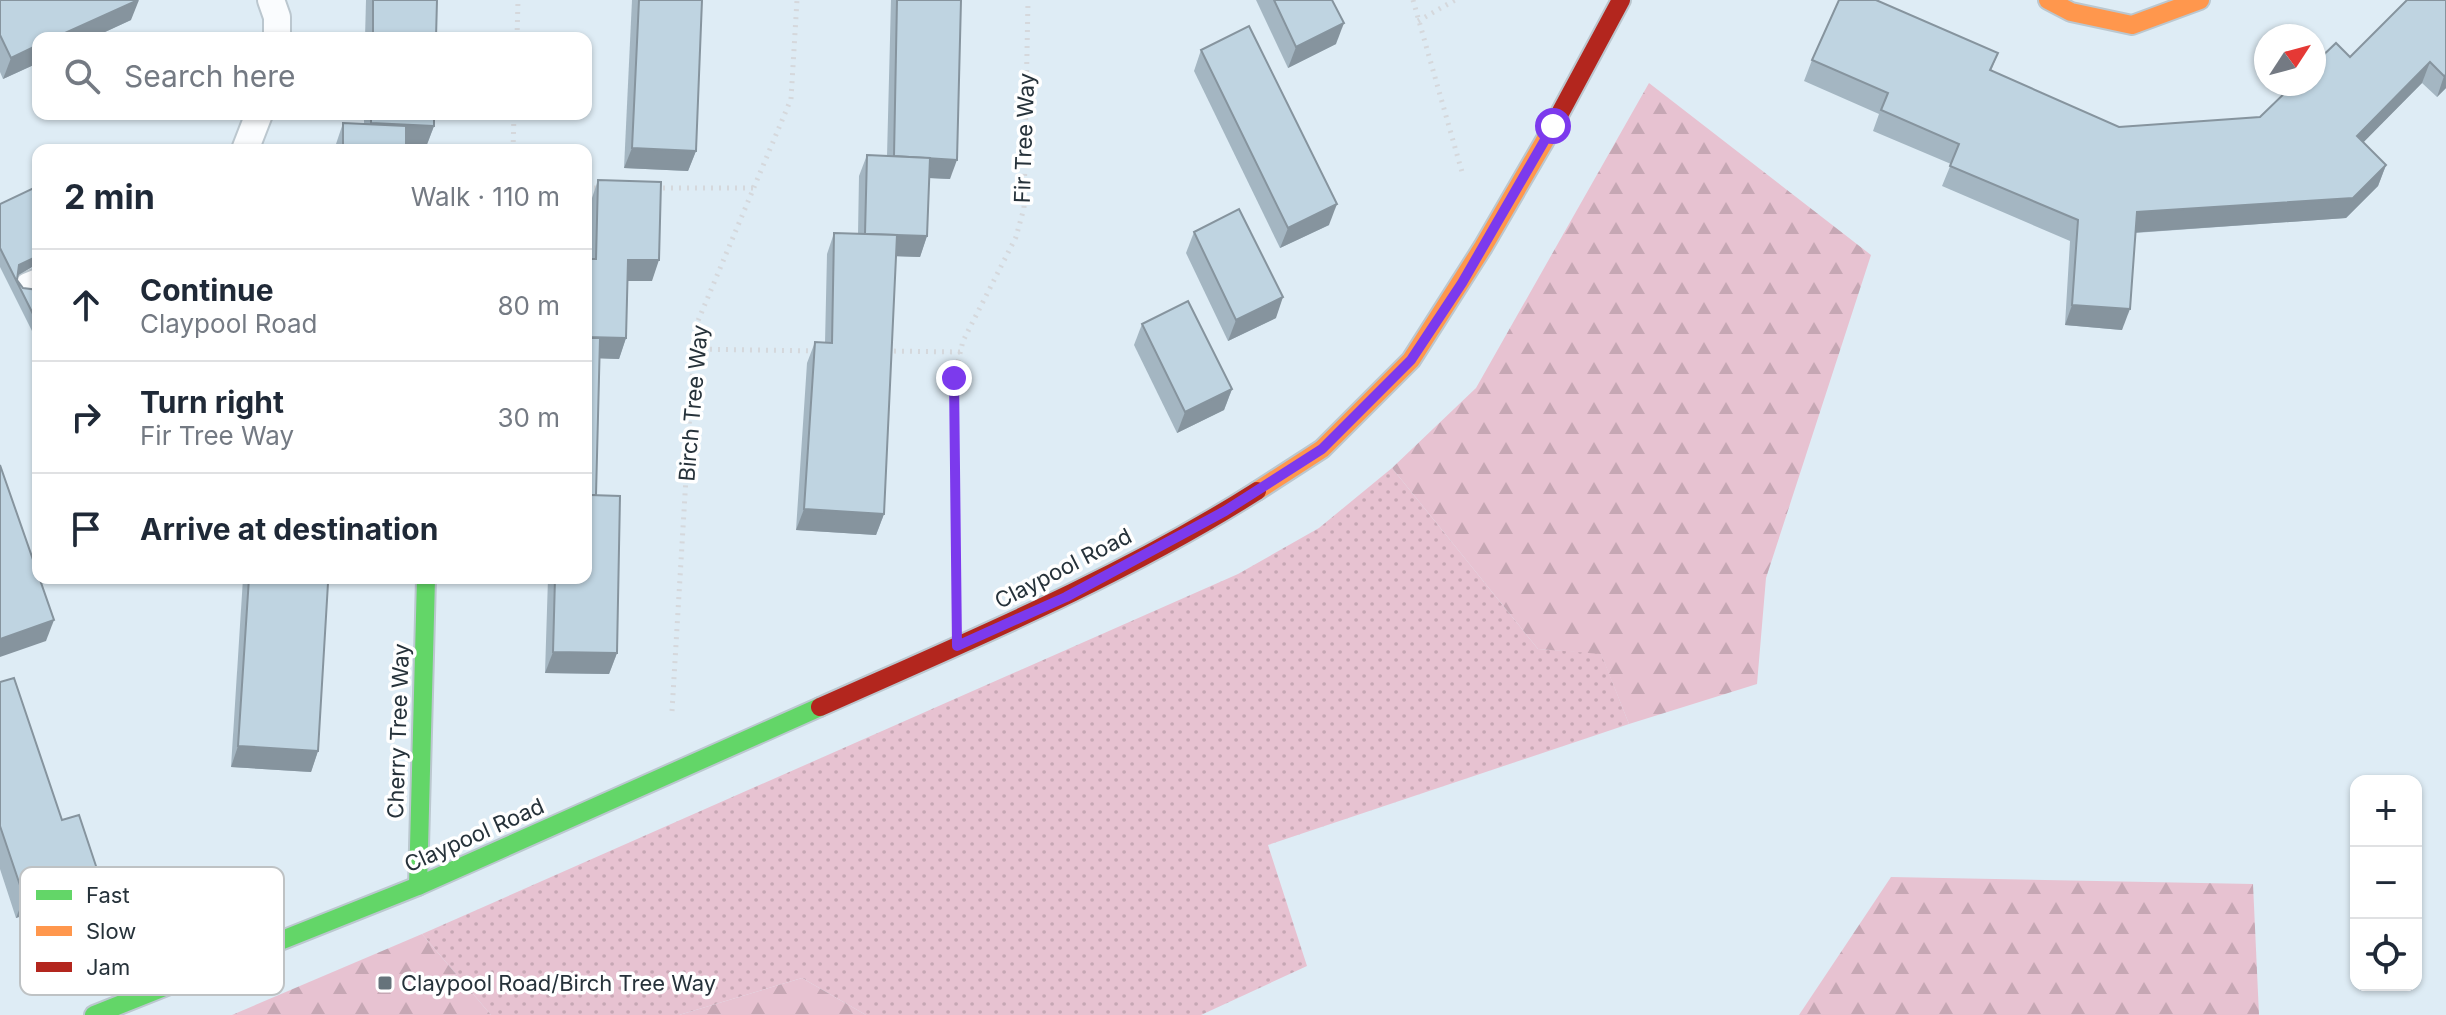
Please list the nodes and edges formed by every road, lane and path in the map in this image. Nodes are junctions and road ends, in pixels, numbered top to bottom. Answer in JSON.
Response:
{"nodes":[{"id":1,"x":271,"y":0,"type":"edge"},
{"id":2,"x":518,"y":0,"type":"edge"},
{"id":3,"x":797,"y":0,"type":"edge"},
{"id":4,"x":1028,"y":0,"type":"edge"},
{"id":5,"x":1413,"y":0,"type":"edge"},
{"id":6,"x":1455,"y":0,"type":"edge"},
{"id":7,"x":1621,"y":0,"type":"edge"},
{"id":8,"x":2048,"y":0,"type":"edge"},
{"id":9,"x":2200,"y":0,"type":"edge"},
{"id":10,"x":1418,"y":21,"type":"junction"},
{"id":11,"x":277,"y":32,"type":"edge"},
{"id":12,"x":517,"y":32,"type":"edge"},
{"id":13,"x":257,"y":120,"type":"edge"},
{"id":14,"x":514,"y":120,"type":"edge"},
{"id":15,"x":247,"y":144,"type":"edge"},
{"id":16,"x":513,"y":144,"type":"edge"},
{"id":17,"x":592,"y":188,"type":"edge"},
{"id":18,"x":616,"y":188,"type":"edge"},
{"id":19,"x":647,"y":188,"type":"edge"},
{"id":20,"x":754,"y":188,"type":"junction"},
{"id":21,"x":1483,"y":247,"type":"junction"},
{"id":22,"x":693,"y":349,"type":"junction"},
{"id":23,"x":819,"y":351,"type":"edge"},
{"id":24,"x":882,"y":351,"type":"edge"},
{"id":25,"x":961,"y":352,"type":"junction"},
{"id":26,"x":426,"y":584,"type":"edge"},
{"id":27,"x":957,"y":646,"type":"junction"},
{"id":28,"x":668,"y":775,"type":"junction"},
{"id":29,"x":418,"y":886,"type":"junction"},
{"id":30,"x":284,"y":939,"type":"edge"},
{"id":31,"x":144,"y":995,"type":"edge"},
{"id":32,"x":94,"y":1015,"type":"edge"}],
"edges":[{"from":1,"to":11,"type":"lane"},
{"from":2,"to":12,"type":"path"},
{"from":3,"to":20,"type":"path","name":"Birch Tree Way"},
{"from":4,"to":25,"type":"path","name":"Fir Tree Way"},
{"from":5,"to":10,"type":"path"},
{"from":6,"to":10,"type":"path"},
{"from":7,"to":21,"type":"street","name":"Claypool Road"},
{"from":8,"to":9,"type":"street"},
{"from":10,"to":21,"type":"path"},
{"from":13,"to":15,"type":"lane"},
{"from":14,"to":16,"type":"path"},
{"from":17,"to":18,"type":"path"},
{"from":19,"to":20,"type":"path"},
{"from":20,"to":22,"type":"path","name":"Birch Tree Way"},
{"from":21,"to":27,"type":"street","name":"Claypool Road"},
{"from":22,"to":23,"type":"path"},
{"from":22,"to":28,"type":"path","name":"Birch Tree Way"},
{"from":24,"to":25,"type":"path"},
{"from":25,"to":27,"type":"path","name":"Fir Tree Way"},
{"from":26,"to":29,"type":"street","name":"Cherry Tree Way"},
{"from":27,"to":28,"type":"street","name":"Claypool Road"},
{"from":28,"to":29,"type":"street","name":"Claypool Road"},
{"from":29,"to":30,"type":"street","name":"Claypool Road"},
{"from":31,"to":32,"type":"street","name":"Claypool Road"}]}
